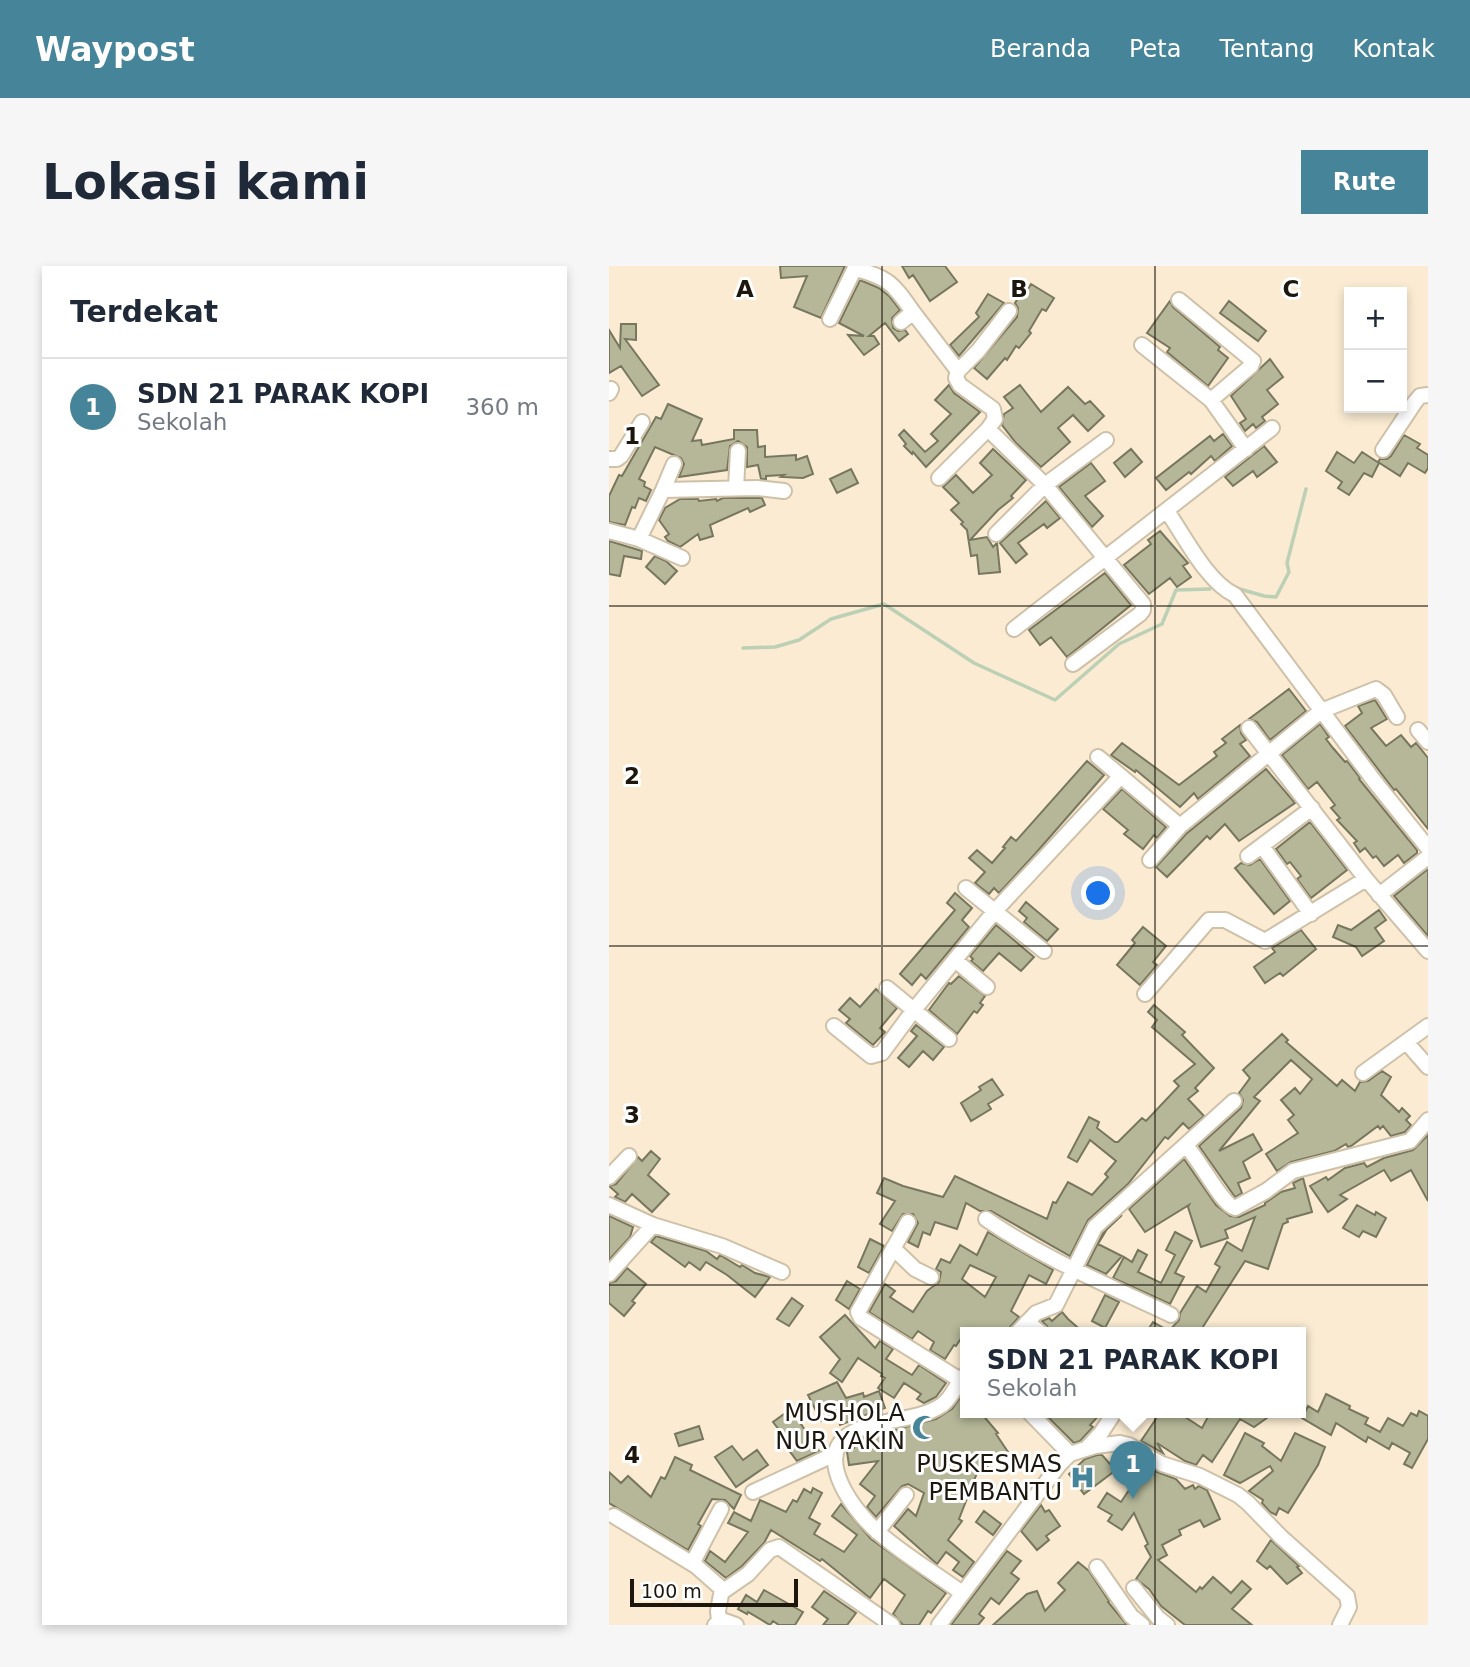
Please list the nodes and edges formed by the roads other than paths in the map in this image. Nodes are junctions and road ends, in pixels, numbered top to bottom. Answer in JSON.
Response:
{"nodes":[{"id":1,"x":856,"y":268,"type":"edge"},
{"id":2,"x":1179,"y":300,"type":"dead end"},
{"id":3,"x":1009,"y":311,"type":"dead end"},
{"id":4,"x":913,"y":312,"type":"junction"},
{"id":5,"x":830,"y":319,"type":"dead end"},
{"id":6,"x":901,"y":322,"type":"dead end"},
{"id":7,"x":1142,"y":345,"type":"dead end"},
{"id":8,"x":958,"y":371,"type":"junction"},
{"id":9,"x":1428,"y":395,"type":"edge"},
{"id":10,"x":1211,"y":400,"type":"junction"},
{"id":11,"x":642,"y":422,"type":"dead end"},
{"id":12,"x":1272,"y":428,"type":"dead end"},
{"id":13,"x":988,"y":429,"type":"junction"},
{"id":14,"x":1106,"y":440,"type":"dead end"},
{"id":15,"x":1246,"y":449,"type":"junction"},
{"id":16,"x":738,"y":450,"type":"dead end"},
{"id":17,"x":1383,"y":450,"type":"dead end"},
{"id":18,"x":609,"y":459,"type":"edge"},
{"id":19,"x":674,"y":464,"type":"dead end"},
{"id":20,"x":939,"y":478,"type":"dead end"},
{"id":21,"x":1045,"y":485,"type":"junction"},
{"id":22,"x":736,"y":488,"type":"junction"},
{"id":23,"x":663,"y":490,"type":"junction"},
{"id":24,"x":784,"y":491,"type":"dead end"},
{"id":25,"x":1167,"y":511,"type":"junction"},
{"id":26,"x":609,"y":531,"type":"edge"},
{"id":27,"x":996,"y":534,"type":"dead end"},
{"id":28,"x":639,"y":539,"type":"junction"},
{"id":29,"x":1107,"y":557,"type":"junction"},
{"id":30,"x":682,"y":558,"type":"dead end"},
{"id":31,"x":1014,"y":629,"type":"dead end"},
{"id":32,"x":1073,"y":664,"type":"dead end"},
{"id":33,"x":1321,"y":711,"type":"junction"},
{"id":34,"x":1397,"y":717,"type":"dead end"},
{"id":35,"x":1249,"y":728,"type":"dead end"},
{"id":36,"x":1418,"y":730,"type":"dead end"},
{"id":37,"x":1428,"y":742,"type":"edge"},
{"id":38,"x":1270,"y":754,"type":"junction"},
{"id":39,"x":1098,"y":757,"type":"dead end"},
{"id":40,"x":1120,"y":777,"type":"junction"},
{"id":41,"x":1312,"y":808,"type":"junction"},
{"id":42,"x":1180,"y":826,"type":"junction"},
{"id":43,"x":1262,"y":846,"type":"junction"},
{"id":44,"x":1428,"y":848,"type":"edge"},
{"id":45,"x":1248,"y":856,"type":"dead end"},
{"id":46,"x":1428,"y":857,"type":"edge"},
{"id":47,"x":1150,"y":860,"type":"dead end"},
{"id":48,"x":1366,"y":879,"type":"junction"},
{"id":49,"x":966,"y":888,"type":"dead end"},
{"id":50,"x":1380,"y":895,"type":"junction"},
{"id":51,"x":994,"y":912,"type":"junction"},
{"id":52,"x":1311,"y":914,"type":"junction"},
{"id":53,"x":1044,"y":951,"type":"dead end"},
{"id":54,"x":1428,"y":951,"type":"edge"},
{"id":55,"x":955,"y":960,"type":"junction"},
{"id":56,"x":987,"y":987,"type":"dead end"},
{"id":57,"x":887,"y":988,"type":"dead end"},
{"id":58,"x":1145,"y":994,"type":"dead end"},
{"id":59,"x":913,"y":1011,"type":"junction"},
{"id":60,"x":834,"y":1026,"type":"dead end"},
{"id":61,"x":1428,"y":1026,"type":"edge"},
{"id":62,"x":949,"y":1039,"type":"dead end"},
{"id":63,"x":1407,"y":1043,"type":"junction"},
{"id":64,"x":1428,"y":1067,"type":"edge"},
{"id":65,"x":1363,"y":1073,"type":"dead end"},
{"id":66,"x":1234,"y":1101,"type":"dead end"},
{"id":67,"x":1428,"y":1120,"type":"edge"},
{"id":68,"x":1186,"y":1146,"type":"junction"},
{"id":69,"x":629,"y":1156,"type":"dead end"},
{"id":70,"x":609,"y":1177,"type":"edge"},
{"id":71,"x":609,"y":1205,"type":"edge"},
{"id":72,"x":986,"y":1219,"type":"dead end"},
{"id":73,"x":908,"y":1222,"type":"dead end"},
{"id":74,"x":653,"y":1225,"type":"junction"},
{"id":75,"x":893,"y":1248,"type":"junction"},
{"id":76,"x":1072,"y":1270,"type":"junction"},
{"id":77,"x":782,"y":1272,"type":"dead end"},
{"id":78,"x":609,"y":1274,"type":"edge"},
{"id":79,"x":931,"y":1277,"type":"dead end"},
{"id":80,"x":1171,"y":1315,"type":"dead end"},
{"id":81,"x":1022,"y":1327,"type":"edge"},
{"id":82,"x":960,"y":1377,"type":"edge"},
{"id":83,"x":960,"y":1382,"type":"edge"},
{"id":84,"x":1035,"y":1418,"type":"edge"},
{"id":85,"x":1111,"y":1418,"type":"edge"},
{"id":86,"x":1086,"y":1449,"type":"junction"},
{"id":87,"x":835,"y":1454,"type":"junction"},
{"id":88,"x":1070,"y":1454,"type":"junction"},
{"id":89,"x":753,"y":1492,"type":"dead end"},
{"id":90,"x":906,"y":1495,"type":"dead end"},
{"id":91,"x":721,"y":1509,"type":"dead end"},
{"id":92,"x":614,"y":1516,"type":"dead end"},
{"id":93,"x":877,"y":1532,"type":"junction"},
{"id":94,"x":696,"y":1566,"type":"junction"},
{"id":95,"x":1097,"y":1567,"type":"dead end"},
{"id":96,"x":1134,"y":1588,"type":"dead end"},
{"id":97,"x":722,"y":1592,"type":"junction"},
{"id":98,"x":962,"y":1592,"type":"junction"},
{"id":99,"x":717,"y":1623,"type":"edge"},
{"id":100,"x":1158,"y":1623,"type":"edge"},
{"id":101,"x":736,"y":1625,"type":"edge"},
{"id":102,"x":892,"y":1625,"type":"edge"},
{"id":103,"x":939,"y":1625,"type":"edge"},
{"id":104,"x":1142,"y":1625,"type":"edge"},
{"id":105,"x":1340,"y":1625,"type":"edge"}],
"edges":[{"from":1,"to":4,"type":"street"},
{"from":1,"to":5,"type":"street"},
{"from":2,"to":10,"type":"street"},
{"from":3,"to":8,"type":"street"},
{"from":4,"to":6,"type":"street"},
{"from":4,"to":8,"type":"street"},
{"from":7,"to":10,"type":"street"},
{"from":8,"to":13,"type":"street"},
{"from":9,"to":17,"type":"street"},
{"from":10,"to":15,"type":"street"},
{"from":11,"to":18,"type":"street"},
{"from":12,"to":15,"type":"street"},
{"from":13,"to":20,"type":"street"},
{"from":13,"to":21,"type":"street"},
{"from":14,"to":21,"type":"street"},
{"from":15,"to":25,"type":"street"},
{"from":16,"to":22,"type":"street"},
{"from":19,"to":23,"type":"street"},
{"from":21,"to":27,"type":"street"},
{"from":21,"to":29,"type":"street"},
{"from":22,"to":23,"type":"street"},
{"from":22,"to":24,"type":"street"},
{"from":23,"to":28,"type":"street"},
{"from":25,"to":29,"type":"street"},
{"from":25,"to":33,"type":"street"},
{"from":26,"to":28,"type":"street"},
{"from":28,"to":30,"type":"street"},
{"from":29,"to":31,"type":"street"},
{"from":29,"to":32,"type":"street"},
{"from":33,"to":34,"type":"street"},
{"from":33,"to":38,"type":"street"},
{"from":33,"to":44,"type":"street"},
{"from":35,"to":38,"type":"street"},
{"from":36,"to":37,"type":"street"},
{"from":38,"to":41,"type":"street"},
{"from":38,"to":42,"type":"street"},
{"from":39,"to":40,"type":"street"},
{"from":40,"to":42,"type":"street"},
{"from":40,"to":51,"type":"street"},
{"from":41,"to":43,"type":"street"},
{"from":41,"to":48,"type":"street"},
{"from":42,"to":47,"type":"street"},
{"from":43,"to":45,"type":"street"},
{"from":43,"to":52,"type":"street"},
{"from":46,"to":50,"type":"street"},
{"from":48,"to":50,"type":"street"},
{"from":48,"to":52,"type":"street"},
{"from":49,"to":51,"type":"street"},
{"from":50,"to":54,"type":"street"},
{"from":51,"to":53,"type":"street"},
{"from":51,"to":55,"type":"street"},
{"from":52,"to":58,"type":"street"},
{"from":55,"to":56,"type":"street"},
{"from":55,"to":59,"type":"street"},
{"from":57,"to":59,"type":"street"},
{"from":59,"to":60,"type":"street"},
{"from":59,"to":62,"type":"street"},
{"from":61,"to":63,"type":"street"},
{"from":63,"to":64,"type":"street"},
{"from":63,"to":65,"type":"street"},
{"from":66,"to":68,"type":"street"},
{"from":67,"to":68,"type":"street"},
{"from":68,"to":76,"type":"street"},
{"from":69,"to":70,"type":"street"},
{"from":71,"to":74,"type":"street"},
{"from":72,"to":76,"type":"street"},
{"from":73,"to":75,"type":"street"},
{"from":74,"to":77,"type":"street"},
{"from":74,"to":78,"type":"street"},
{"from":75,"to":79,"type":"street"},
{"from":75,"to":82,"type":"street"},
{"from":76,"to":80,"type":"street"},
{"from":76,"to":81,"type":"street"},
{"from":83,"to":87,"type":"street"},
{"from":84,"to":88,"type":"street"},
{"from":85,"to":86,"type":"street"},
{"from":86,"to":88,"type":"street"},
{"from":86,"to":105,"type":"street"},
{"from":87,"to":89,"type":"street"},
{"from":87,"to":93,"type":"street"},
{"from":88,"to":98,"type":"street"},
{"from":90,"to":93,"type":"street"},
{"from":91,"to":94,"type":"street"},
{"from":92,"to":94,"type":"street"},
{"from":93,"to":98,"type":"street"},
{"from":94,"to":97,"type":"street"},
{"from":95,"to":104,"type":"street"},
{"from":96,"to":100,"type":"street"},
{"from":97,"to":99,"type":"street"},
{"from":97,"to":102,"type":"street"},
{"from":98,"to":103,"type":"street"},
{"from":99,"to":101,"type":"street"}]}
